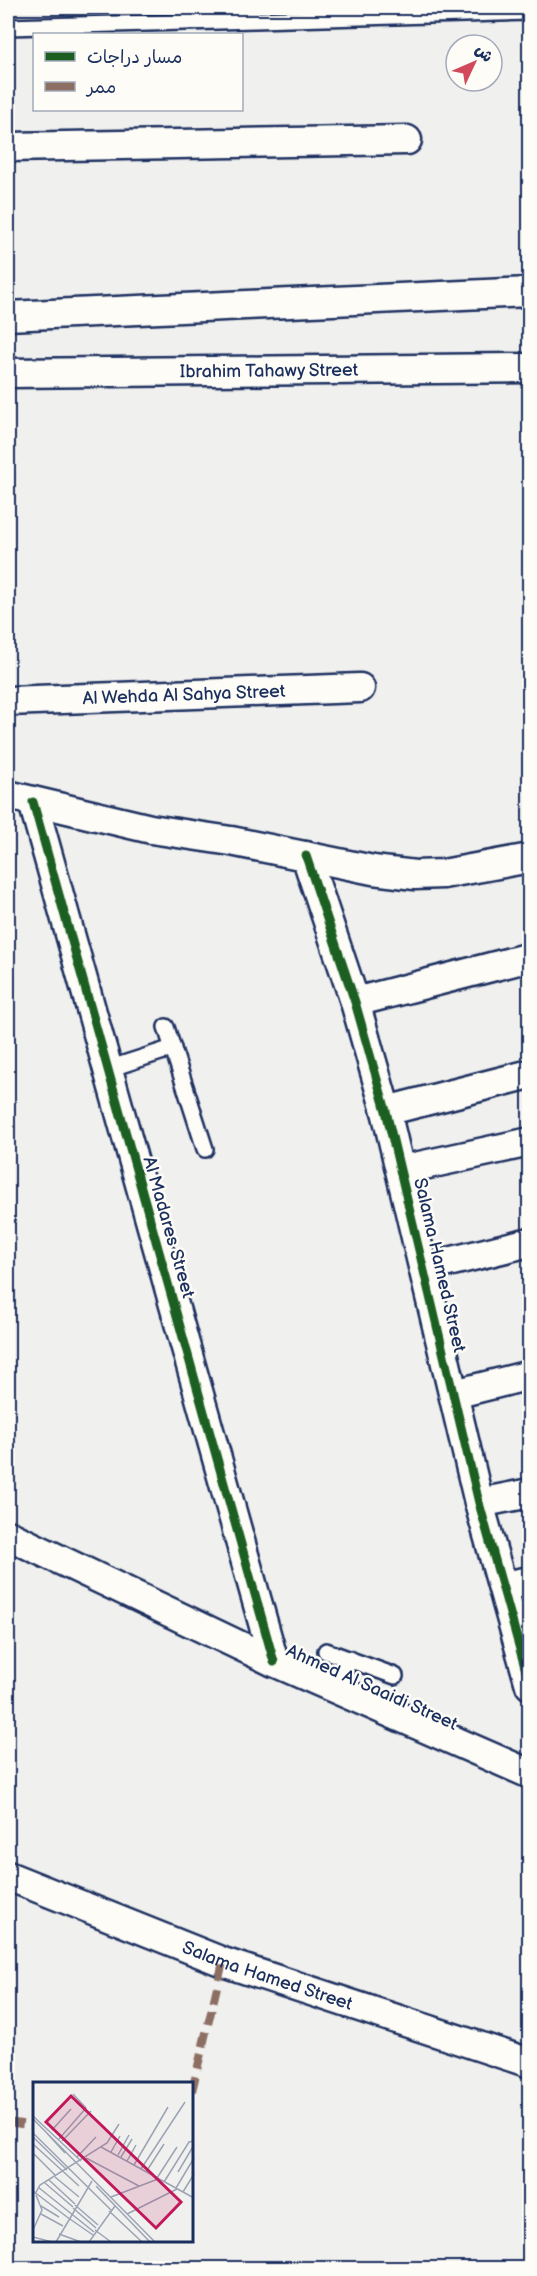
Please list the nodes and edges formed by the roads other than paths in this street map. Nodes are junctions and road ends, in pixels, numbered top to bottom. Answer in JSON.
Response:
{"nodes":[{"id":1,"x":530,"y":12,"type":"edge"},
{"id":2,"x":8,"y":27,"type":"edge"},
{"id":3,"x":407,"y":140,"type":"dead end"},
{"id":4,"x":8,"y":147,"type":"edge"},
{"id":5,"x":530,"y":292,"type":"edge"},
{"id":6,"x":8,"y":316,"type":"edge"},
{"id":7,"x":530,"y":368,"type":"edge"},
{"id":8,"x":8,"y":372,"type":"edge"},
{"id":9,"x":360,"y":688,"type":"dead end"},
{"id":10,"x":8,"y":701,"type":"edge"},
{"id":11,"x":20,"y":799,"type":"edge"},
{"id":12,"x":306,"y":856,"type":"junction"},
{"id":13,"x":530,"y":858,"type":"edge"},
{"id":14,"x":530,"y":957,"type":"edge"},
{"id":15,"x":354,"y":1002,"type":"junction"},
{"id":16,"x":166,"y":1027,"type":"dead end"},
{"id":17,"x":173,"y":1048,"type":"junction"},
{"id":18,"x":108,"y":1069,"type":"junction"},
{"id":19,"x":530,"y":1074,"type":"edge"},
{"id":20,"x":386,"y":1111,"type":"junction"},
{"id":21,"x":530,"y":1142,"type":"edge"},
{"id":22,"x":205,"y":1149,"type":"dead end"},
{"id":23,"x":401,"y":1170,"type":"junction"},
{"id":24,"x":530,"y":1242,"type":"edge"},
{"id":25,"x":424,"y":1268,"type":"junction"},
{"id":26,"x":530,"y":1375,"type":"edge"},
{"id":27,"x":454,"y":1394,"type":"junction"},
{"id":28,"x":530,"y":1493,"type":"edge"},
{"id":29,"x":479,"y":1503,"type":"junction"},
{"id":30,"x":8,"y":1535,"type":"edge"},
{"id":31,"x":516,"y":1584,"type":"edge"},
{"id":32,"x":326,"y":1651,"type":"dead end"},
{"id":33,"x":349,"y":1659,"type":"junction"},
{"id":34,"x":274,"y":1662,"type":"junction"},
{"id":35,"x":395,"y":1676,"type":"dead end"},
{"id":36,"x":530,"y":1685,"type":"edge"},
{"id":37,"x":339,"y":1690,"type":"junction"},
{"id":38,"x":530,"y":1774,"type":"edge"},
{"id":39,"x":8,"y":1876,"type":"edge"},
{"id":40,"x":530,"y":2063,"type":"edge"}],
"edges":[{"from":1,"to":2,"type":"lane"},
{"from":3,"to":4,"type":"street"},
{"from":5,"to":6,"type":"street"},
{"from":7,"to":8,"type":"street","name":"Ibrahim Tahawy Street"},
{"from":9,"to":10,"type":"street","name":"Al Wehda Al Sahya Street"},
{"from":11,"to":12,"type":"street"},
{"from":11,"to":18,"type":"street","name":"Al Madares Street"},
{"from":12,"to":13,"type":"street"},
{"from":12,"to":15,"type":"street","name":"Salama Hamed Street"},
{"from":14,"to":15,"type":"street"},
{"from":15,"to":20,"type":"street","name":"Salama Hamed Street"},
{"from":16,"to":17,"type":"lane"},
{"from":17,"to":18,"type":"lane"},
{"from":17,"to":22,"type":"lane"},
{"from":18,"to":34,"type":"street","name":"Al Madares Street"},
{"from":19,"to":20,"type":"street"},
{"from":20,"to":23,"type":"street","name":"Salama Hamed Street"},
{"from":21,"to":23,"type":"street"},
{"from":23,"to":25,"type":"street","name":"Salama Hamed Street"},
{"from":24,"to":25,"type":"street"},
{"from":25,"to":27,"type":"street","name":"Salama Hamed Street"},
{"from":26,"to":27,"type":"street"},
{"from":27,"to":29,"type":"street","name":"Salama Hamed Street"},
{"from":28,"to":29,"type":"street"},
{"from":29,"to":31,"type":"street","name":"Salama Hamed Street"},
{"from":30,"to":34,"type":"street","name":"Ahmed Al Saaidi Street"},
{"from":31,"to":36,"type":"street","name":"Salama Hamed Street"},
{"from":32,"to":33,"type":"lane"},
{"from":33,"to":35,"type":"lane"},
{"from":33,"to":37,"type":"lane"},
{"from":34,"to":37,"type":"street","name":"Ahmed Al Saaidi Street"},
{"from":37,"to":38,"type":"street","name":"Ahmed Al Saaidi Street"},
{"from":39,"to":40,"type":"street","name":"Salama Hamed Street"}]}
